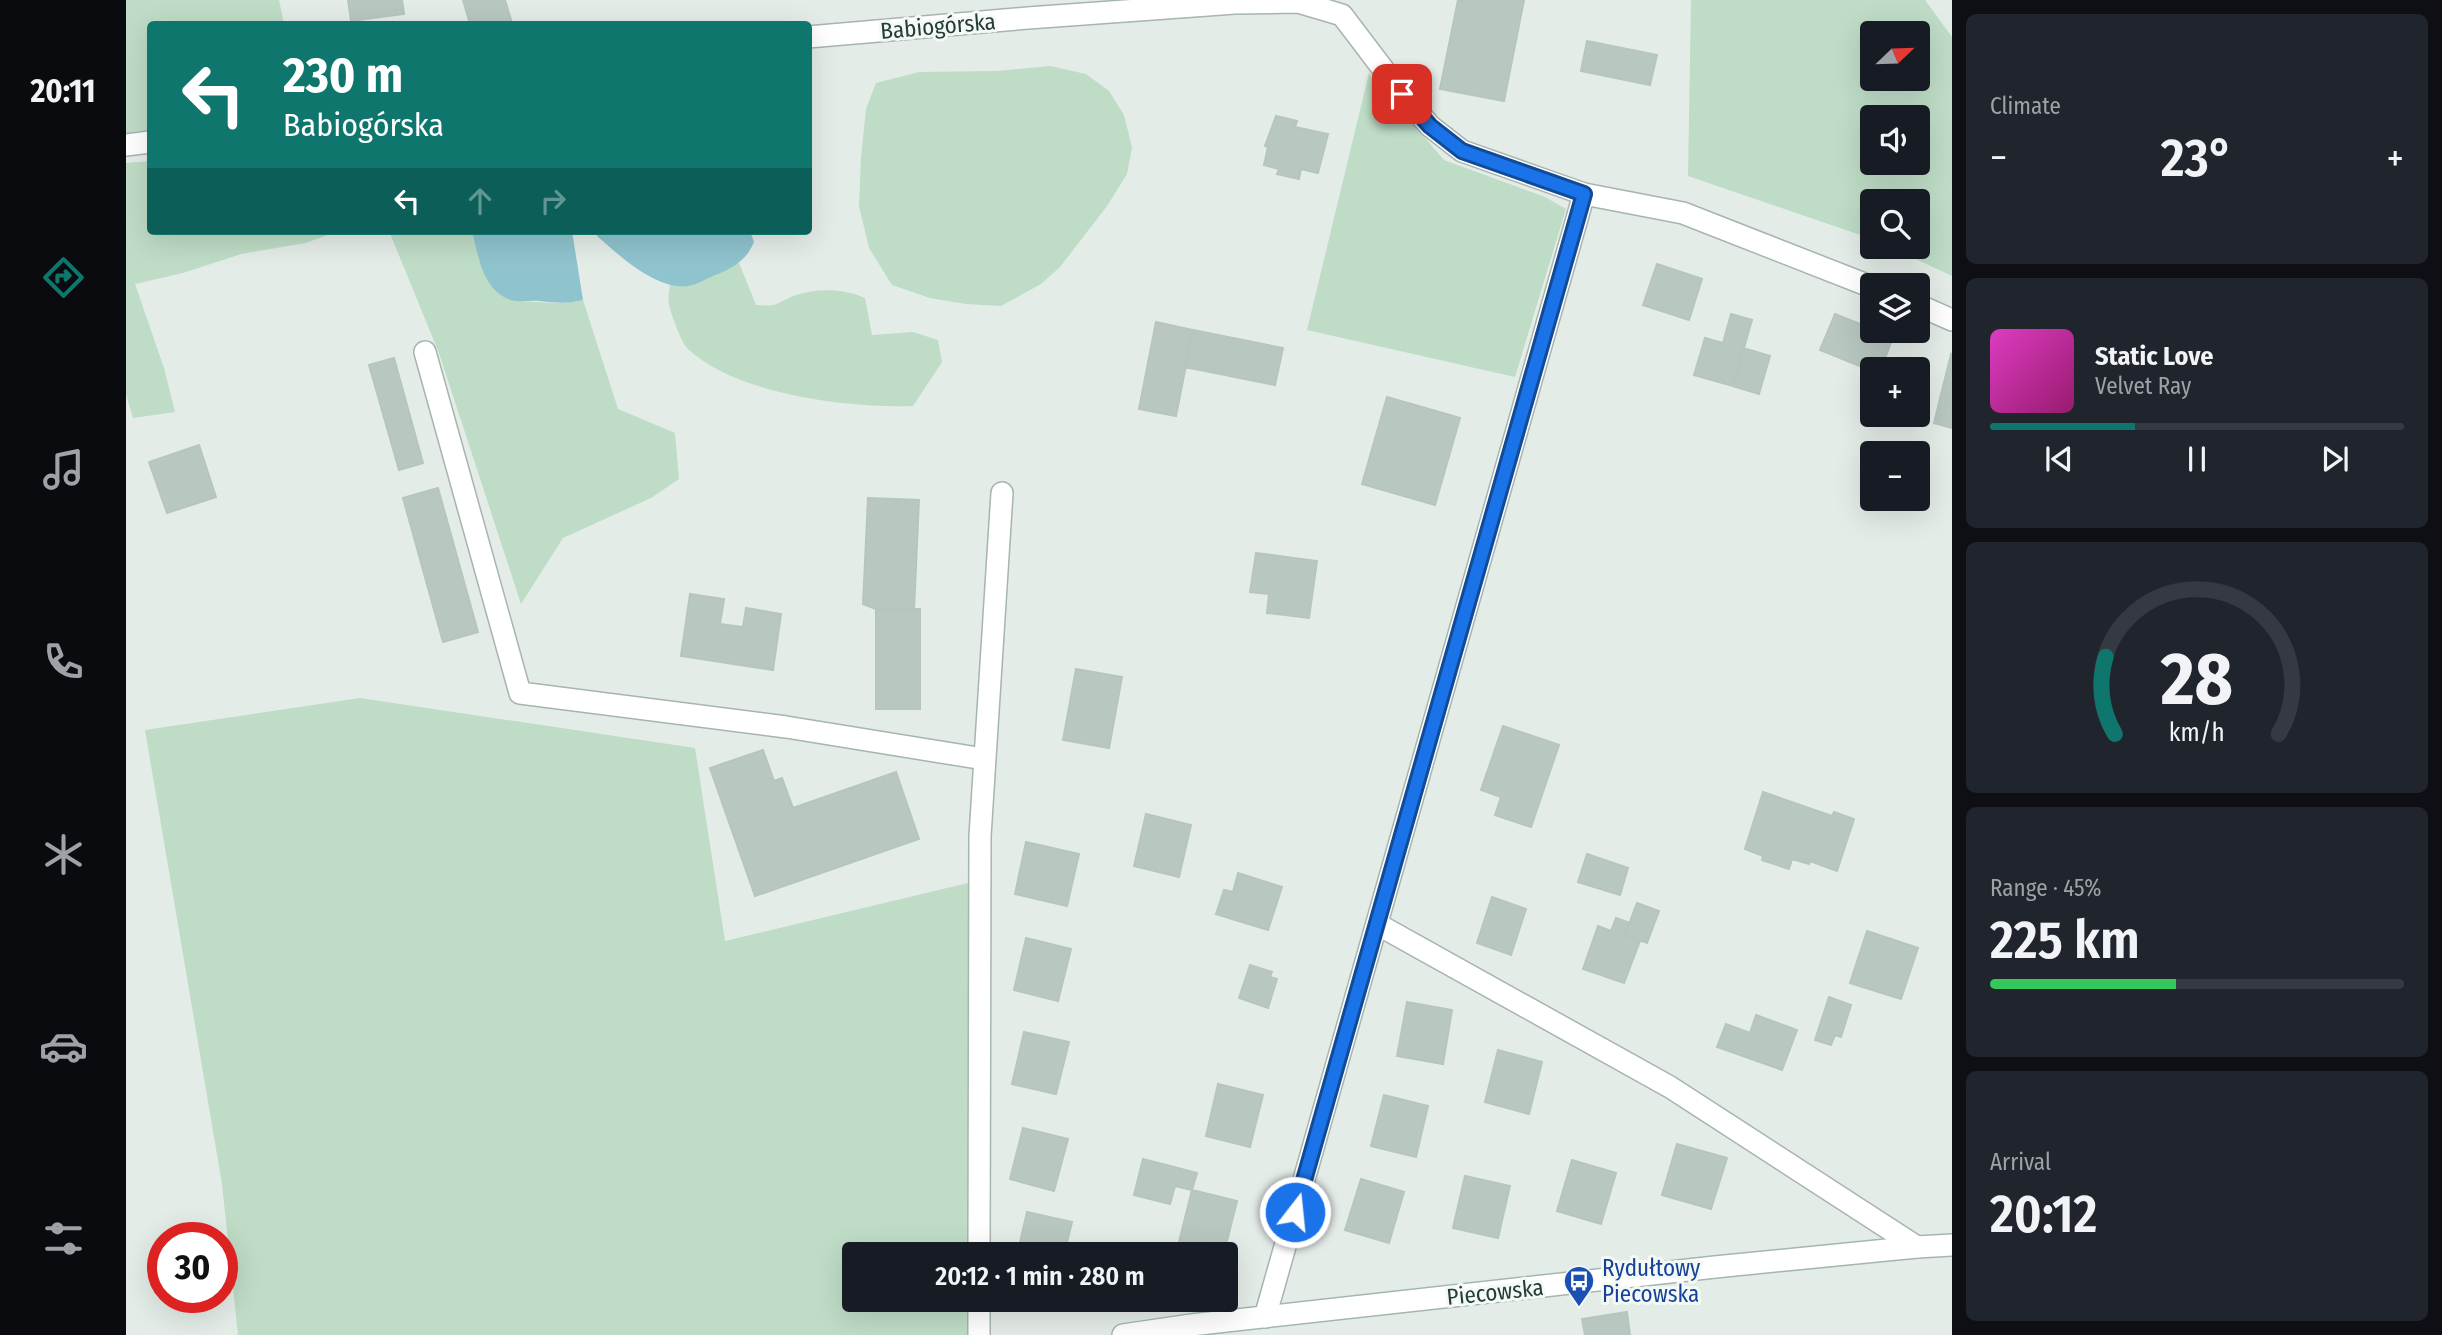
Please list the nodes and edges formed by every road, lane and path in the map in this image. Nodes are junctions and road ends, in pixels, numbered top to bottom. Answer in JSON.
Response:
{"nodes":[{"id":1,"x":812,"y":37,"type":"edge"},
{"id":2,"x":147,"y":142,"type":"edge"},
{"id":3,"x":126,"y":145,"type":"edge"},
{"id":4,"x":1584,"y":194,"type":"junction"},
{"id":5,"x":1860,"y":282,"type":"edge"},
{"id":6,"x":1930,"y":310,"type":"edge"},
{"id":7,"x":1952,"y":320,"type":"edge"},
{"id":8,"x":425,"y":352,"type":"dead end"},
{"id":9,"x":1002,"y":492,"type":"dead end"},
{"id":10,"x":984,"y":760,"type":"junction"},
{"id":11,"x":1377,"y":924,"type":"junction"},
{"id":12,"x":979,"y":1242,"type":"edge"},
{"id":13,"x":1952,"y":1245,"type":"edge"},
{"id":14,"x":1917,"y":1247,"type":"junction"},
{"id":15,"x":979,"y":1312,"type":"edge"},
{"id":16,"x":1265,"y":1317,"type":"junction"},
{"id":17,"x":979,"y":1335,"type":"edge"},
{"id":18,"x":1123,"y":1335,"type":"edge"}],
"edges":[{"from":1,"to":4,"type":"street","name":"Babiogórska"},
{"from":2,"to":3,"type":"street"},
{"from":4,"to":5,"type":"street","name":"Babiogórska"},
{"from":4,"to":11,"type":"street"},
{"from":6,"to":7,"type":"street"},
{"from":8,"to":10,"type":"street"},
{"from":9,"to":10,"type":"street"},
{"from":10,"to":12,"type":"street"},
{"from":11,"to":14,"type":"street"},
{"from":11,"to":16,"type":"street"},
{"from":13,"to":14,"type":"street","name":"Piecowska"},
{"from":14,"to":16,"type":"street","name":"Piecowska"},
{"from":15,"to":17,"type":"street"},
{"from":16,"to":18,"type":"street","name":"Piecowska"}]}
